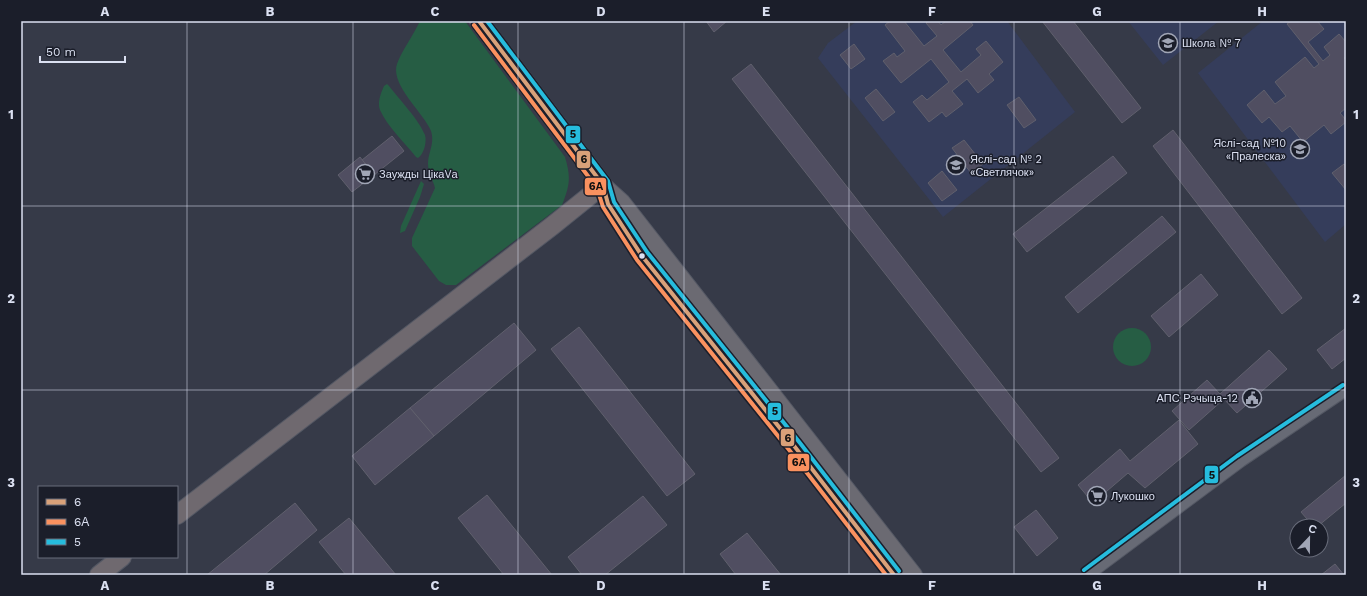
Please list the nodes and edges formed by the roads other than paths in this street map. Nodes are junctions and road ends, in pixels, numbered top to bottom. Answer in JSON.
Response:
{"nodes":[{"id":1,"x":479,"y":21,"type":"edge"},
{"id":2,"x":603,"y":185,"type":"junction"},
{"id":3,"x":1346,"y":390,"type":"edge"},
{"id":4,"x":178,"y":514,"type":"edge"},
{"id":5,"x":121,"y":558,"type":"edge"},
{"id":6,"x":99,"y":575,"type":"edge"},
{"id":7,"x":894,"y":575,"type":"edge"},
{"id":8,"x":914,"y":575,"type":"edge"},
{"id":9,"x":1088,"y":575,"type":"edge"}],
"edges":[{"from":1,"to":2,"type":"main road"},
{"from":2,"to":4,"type":"main road"},
{"from":2,"to":7,"type":"main road"},
{"from":2,"to":8,"type":"main road"},
{"from":3,"to":9,"type":"street"},
{"from":5,"to":6,"type":"main road"}]}
